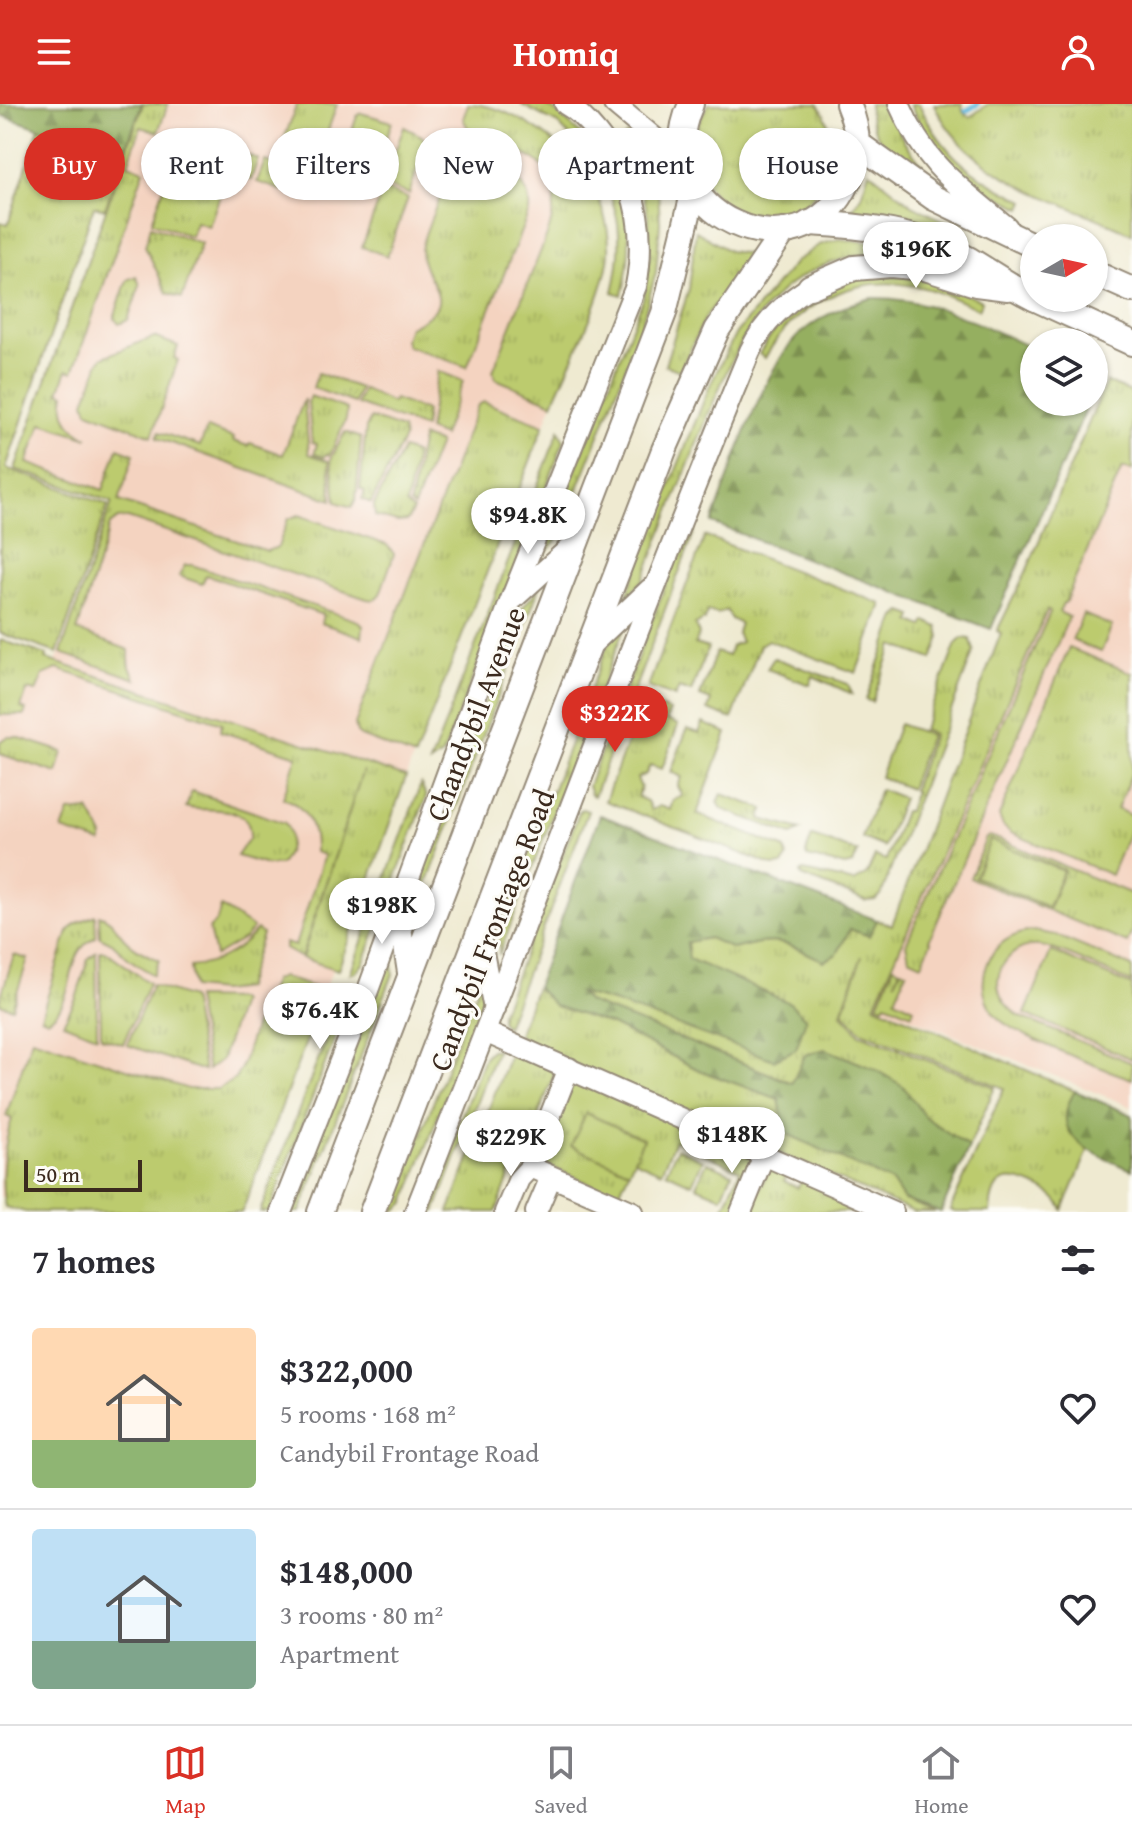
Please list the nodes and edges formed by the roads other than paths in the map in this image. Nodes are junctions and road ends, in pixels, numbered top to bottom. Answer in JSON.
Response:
{"nodes":[{"id":1,"x":565,"y":104,"type":"edge"},
{"id":2,"x":614,"y":104,"type":"edge"},
{"id":3,"x":691,"y":104,"type":"edge"},
{"id":4,"x":848,"y":104,"type":"edge"},
{"id":5,"x":899,"y":104,"type":"edge"},
{"id":6,"x":643,"y":128,"type":"edge"},
{"id":7,"x":684,"y":128,"type":"edge"},
{"id":8,"x":857,"y":128,"type":"edge"},
{"id":9,"x":867,"y":150,"type":"edge"},
{"id":10,"x":692,"y":200,"type":"edge"},
{"id":11,"x":702,"y":200,"type":"edge"},
{"id":12,"x":837,"y":200,"type":"edge"},
{"id":13,"x":809,"y":223,"type":"junction"},
{"id":14,"x":784,"y":231,"type":"junction"},
{"id":15,"x":1020,"y":236,"type":"edge"},
{"id":16,"x":1020,"y":239,"type":"edge"},
{"id":17,"x":1108,"y":279,"type":"edge"},
{"id":18,"x":810,"y":287,"type":"joint"},
{"id":19,"x":1020,"y":290,"type":"edge"},
{"id":20,"x":1132,"y":290,"type":"edge"},
{"id":21,"x":1020,"y":293,"type":"edge"},
{"id":22,"x":1065,"y":312,"type":"edge"},
{"id":23,"x":1132,"y":343,"type":"edge"},
{"id":24,"x":575,"y":543,"type":"junction"},
{"id":25,"x":654,"y":584,"type":"junction"},
{"id":26,"x":510,"y":602,"type":"junction"},
{"id":27,"x":586,"y":650,"type":"junction"},
{"id":28,"x":398,"y":904,"type":"junction"},
{"id":29,"x":479,"y":932,"type":"junction"},
{"id":30,"x":410,"y":981,"type":"junction"},
{"id":31,"x":494,"y":1009,"type":"junction"},
{"id":32,"x":485,"y":1032,"type":"junction"},
{"id":33,"x":569,"y":1068,"type":"junction"},
{"id":34,"x":764,"y":1155,"type":"junction"},
{"id":35,"x":530,"y":1167,"type":"junction"},
{"id":36,"x":551,"y":1177,"type":"junction"},
{"id":37,"x":414,"y":1210,"type":"edge"},
{"id":38,"x":281,"y":1212,"type":"edge"},
{"id":39,"x":320,"y":1212,"type":"edge"},
{"id":40,"x":372,"y":1212,"type":"edge"},
{"id":41,"x":505,"y":1212,"type":"edge"},
{"id":42,"x":536,"y":1212,"type":"edge"},
{"id":43,"x":633,"y":1212,"type":"edge"},
{"id":44,"x":741,"y":1212,"type":"edge"},
{"id":45,"x":893,"y":1212,"type":"edge"}],
"edges":[{"from":1,"to":26,"type":"street"},
{"from":2,"to":6,"type":"street"},
{"from":3,"to":7,"type":"main road"},
{"from":4,"to":8,"type":"main road"},
{"from":5,"to":15,"type":"street"},
{"from":9,"to":16,"type":"main road"},
{"from":10,"to":24,"type":"main road","name":"Chandybil Avenue"},
{"from":11,"to":14,"type":"main road"},
{"from":12,"to":13,"type":"main road"},
{"from":13,"to":14,"type":"main road"},
{"from":13,"to":19,"type":"main road"},
{"from":14,"to":27,"type":"main road"},
{"from":17,"to":20,"type":"main road"},
{"from":18,"to":21,"type":"main road"},
{"from":18,"to":25,"type":"street","name":"Candybil Frontage Road"},
{"from":22,"to":23,"type":"main road"},
{"from":24,"to":26,"type":"street"},
{"from":24,"to":30,"type":"main road","name":"Chandybil Avenue"},
{"from":25,"to":27,"type":"street"},
{"from":25,"to":31,"type":"street","name":"Candybil Frontage Road"},
{"from":26,"to":28,"type":"street"},
{"from":27,"to":29,"type":"main road"},
{"from":28,"to":30,"type":"street"},
{"from":28,"to":38,"type":"street"},
{"from":29,"to":31,"type":"street"},
{"from":29,"to":40,"type":"main road"},
{"from":30,"to":39,"type":"main road","name":"Chandybil Avenue"},
{"from":31,"to":32,"type":"street","name":"Candybil Frontage Road"},
{"from":32,"to":33,"type":"street"},
{"from":32,"to":37,"type":"street","name":"Candybil Frontage Road"},
{"from":33,"to":34,"type":"street"},
{"from":33,"to":35,"type":"street"},
{"from":34,"to":44,"type":"street"},
{"from":34,"to":45,"type":"street"},
{"from":35,"to":36,"type":"street"},
{"from":35,"to":41,"type":"street"},
{"from":36,"to":42,"type":"street"},
{"from":36,"to":43,"type":"street"}]}
